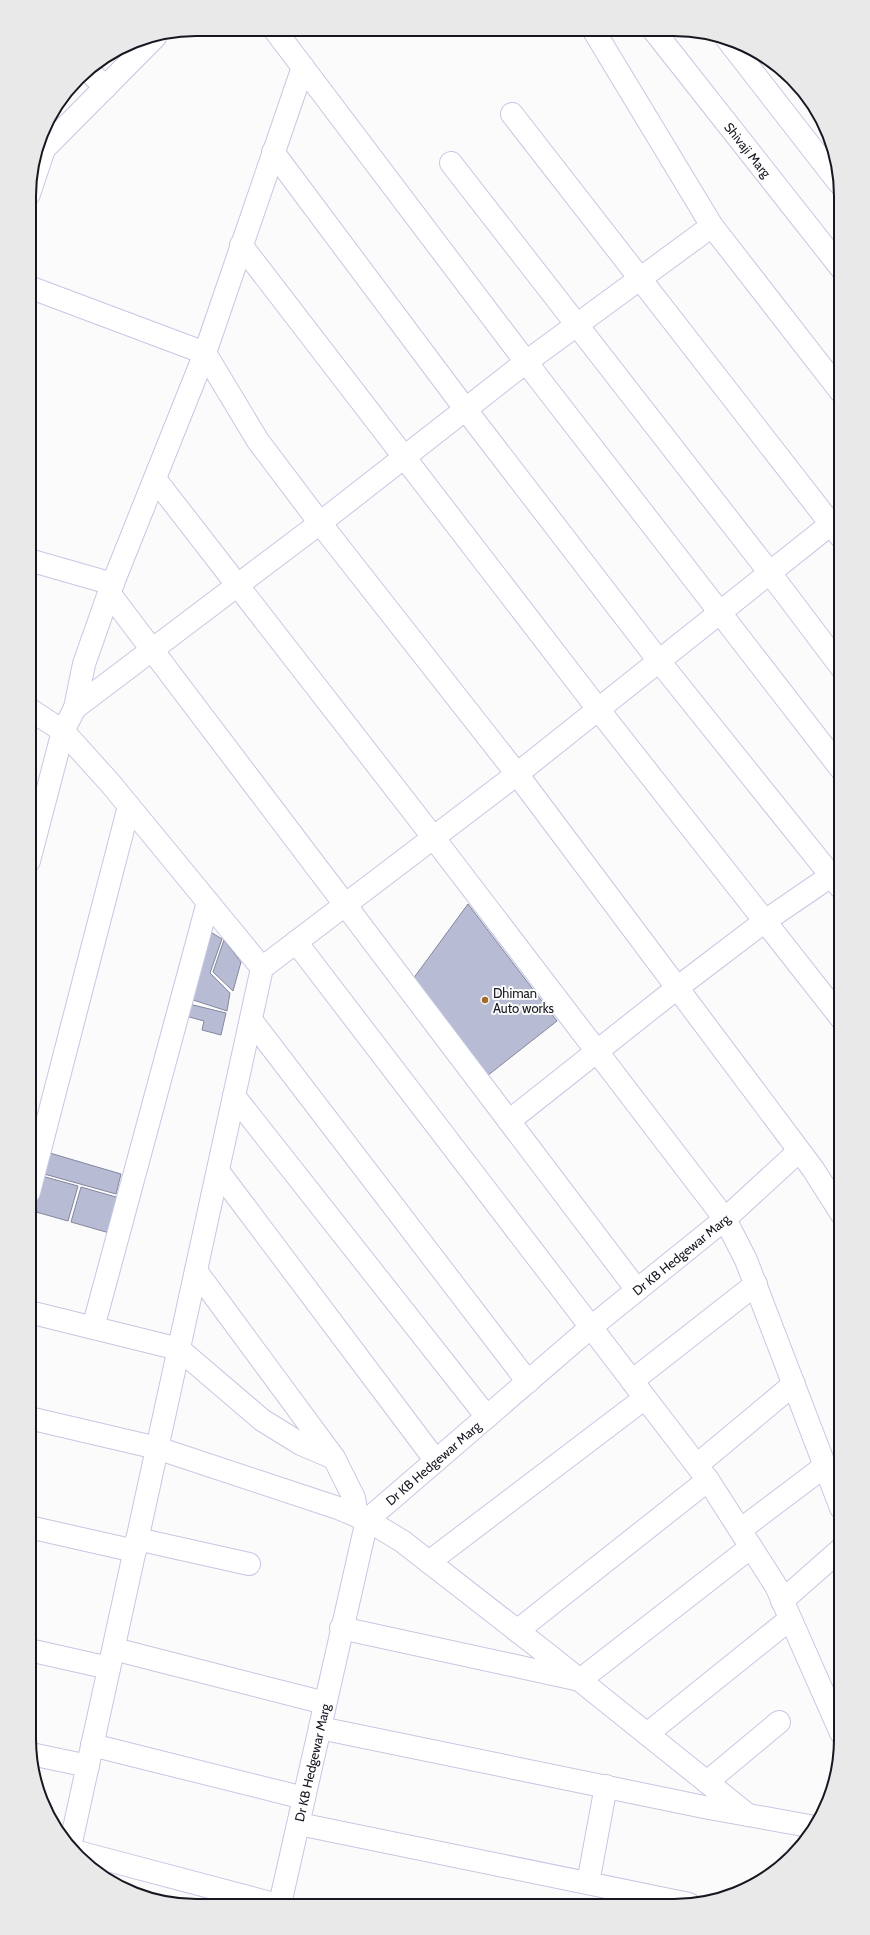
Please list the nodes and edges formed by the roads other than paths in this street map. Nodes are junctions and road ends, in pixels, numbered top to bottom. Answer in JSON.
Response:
{"nodes":[{"id":1,"x":279,"y":36,"type":"edge"},
{"id":2,"x":596,"y":36,"type":"edge"},
{"id":3,"x":658,"y":36,"type":"edge"},
{"id":4,"x":151,"y":42,"type":"edge"},
{"id":5,"x":733,"y":47,"type":"edge"},
{"id":6,"x":303,"y":67,"type":"junction"},
{"id":7,"x":92,"y":74,"type":"edge"},
{"id":8,"x":106,"y":87,"type":"junction"},
{"id":9,"x":512,"y":114,"type":"dead end"},
{"id":10,"x":273,"y":152,"type":"junction"},
{"id":11,"x":39,"y":162,"type":"edge"},
{"id":12,"x":451,"y":163,"type":"dead end"},
{"id":13,"x":833,"y":175,"type":"edge"},
{"id":14,"x":712,"y":226,"type":"junction"},
{"id":15,"x":241,"y":245,"type":"junction"},
{"id":16,"x":834,"y":259,"type":"edge"},
{"id":17,"x":640,"y":279,"type":"junction"},
{"id":18,"x":36,"y":290,"type":"edge"},
{"id":19,"x":576,"y":326,"type":"junction"},
{"id":20,"x":205,"y":353,"type":"junction"},
{"id":21,"x":526,"y":362,"type":"junction"},
{"id":22,"x":834,"y":383,"type":"edge"},
{"id":23,"x":466,"y":410,"type":"junction"},
{"id":24,"x":404,"y":457,"type":"junction"},
{"id":25,"x":155,"y":479,"type":"junction"},
{"id":26,"x":834,"y":521,"type":"edge"},
{"id":27,"x":320,"y":523,"type":"junction"},
{"id":28,"x":834,"y":529,"type":"edge"},
{"id":29,"x":36,"y":562,"type":"edge"},
{"id":30,"x":770,"y":573,"type":"junction"},
{"id":31,"x":238,"y":585,"type":"junction"},
{"id":32,"x":111,"y":589,"type":"junction"},
{"id":33,"x":719,"y":614,"type":"junction"},
{"id":34,"x":152,"y":650,"type":"junction"},
{"id":35,"x":834,"y":658,"type":"edge"},
{"id":36,"x":659,"y":661,"type":"junction"},
{"id":37,"x":75,"y":708,"type":"junction"},
{"id":38,"x":598,"y":709,"type":"junction"},
{"id":39,"x":36,"y":714,"type":"edge"},
{"id":40,"x":63,"y":731,"type":"junction"},
{"id":41,"x":834,"y":760,"type":"edge"},
{"id":42,"x":517,"y":774,"type":"junction"},
{"id":43,"x":129,"y":806,"type":"junction"},
{"id":44,"x":36,"y":834,"type":"edge"},
{"id":45,"x":433,"y":837,"type":"junction"},
{"id":46,"x":834,"y":872,"type":"edge"},
{"id":47,"x":834,"y":879,"type":"edge"},
{"id":48,"x":208,"y":902,"type":"junction"},
{"id":49,"x":345,"y":904,"type":"junction"},
{"id":50,"x":765,"y":921,"type":"junction"},
{"id":51,"x":296,"y":942,"type":"junction"},
{"id":52,"x":262,"y":968,"type":"junction"},
{"id":53,"x":677,"y":988,"type":"junction"},
{"id":54,"x":834,"y":1009,"type":"edge"},
{"id":55,"x":251,"y":1020,"type":"junction"},
{"id":56,"x":596,"y":1052,"type":"junction"},
{"id":57,"x":234,"y":1096,"type":"junction"},
{"id":58,"x":509,"y":1121,"type":"junction"},
{"id":59,"x":799,"y":1151,"type":"junction"},
{"id":60,"x":36,"y":1165,"type":"edge"},
{"id":61,"x":218,"y":1171,"type":"junction"},
{"id":62,"x":834,"y":1203,"type":"edge"},
{"id":63,"x":725,"y":1219,"type":"junction"},
{"id":64,"x":196,"y":1271,"type":"junction"},
{"id":65,"x":756,"y":1284,"type":"junction"},
{"id":66,"x":637,"y":1290,"type":"junction"},
{"id":67,"x":36,"y":1314,"type":"edge"},
{"id":68,"x":93,"y":1328,"type":"junction"},
{"id":69,"x":590,"y":1328,"type":"junction"},
{"id":70,"x":179,"y":1349,"type":"junction"},
{"id":71,"x":528,"y":1382,"type":"junction"},
{"id":72,"x":794,"y":1384,"type":"junction"},
{"id":73,"x":638,"y":1390,"type":"junction"},
{"id":74,"x":487,"y":1417,"type":"junction"},
{"id":75,"x":36,"y":1420,"type":"edge"},
{"id":76,"x":157,"y":1448,"type":"junction"},
{"id":77,"x":334,"y":1458,"type":"junction"},
{"id":78,"x":436,"y":1461,"type":"junction"},
{"id":79,"x":825,"y":1466,"type":"junction"},
{"id":80,"x":702,"y":1472,"type":"junction"},
{"id":81,"x":834,"y":1490,"type":"edge"},
{"id":82,"x":362,"y":1518,"type":"junction"},
{"id":83,"x":36,"y":1528,"type":"edge"},
{"id":84,"x":745,"y":1539,"type":"junction"},
{"id":85,"x":136,"y":1545,"type":"junction"},
{"id":86,"x":834,"y":1557,"type":"edge"},
{"id":87,"x":429,"y":1562,"type":"junction"},
{"id":88,"x":249,"y":1564,"type":"dead end"},
{"id":89,"x":786,"y":1610,"type":"junction"},
{"id":90,"x":341,"y":1628,"type":"junction"},
{"id":91,"x":517,"y":1630,"type":"junction"},
{"id":92,"x":36,"y":1651,"type":"edge"},
{"id":93,"x":111,"y":1659,"type":"junction"},
{"id":94,"x":580,"y":1680,"type":"junction"},
{"id":95,"x":325,"y":1703,"type":"junction"},
{"id":96,"x":834,"y":1717,"type":"edge"},
{"id":97,"x":779,"y":1722,"type":"dead end"},
{"id":98,"x":320,"y":1728,"type":"junction"},
{"id":99,"x":647,"y":1734,"type":"junction"},
{"id":100,"x":36,"y":1754,"type":"edge"},
{"id":101,"x":90,"y":1755,"type":"junction"},
{"id":102,"x":707,"y":1782,"type":"junction"},
{"id":103,"x":606,"y":1786,"type":"junction"},
{"id":104,"x":304,"y":1798,"type":"junction"},
{"id":105,"x":748,"y":1815,"type":"junction"},
{"id":106,"x":299,"y":1824,"type":"junction"},
{"id":107,"x":808,"y":1826,"type":"edge"},
{"id":108,"x":72,"y":1840,"type":"edge"},
{"id":109,"x":85,"y":1854,"type":"edge"},
{"id":110,"x":588,"y":1883,"type":"junction"},
{"id":111,"x":255,"y":1899,"type":"edge"},
{"id":112,"x":281,"y":1899,"type":"edge"},
{"id":113,"x":665,"y":1899,"type":"edge"}],
"edges":[{"from":1,"to":6,"type":"street"},
{"from":2,"to":14,"type":"street"},
{"from":3,"to":16,"type":"street","name":"Shivaji Marg"},
{"from":4,"to":8,"type":"street"},
{"from":5,"to":13,"type":"street"},
{"from":6,"to":10,"type":"street"},
{"from":6,"to":21,"type":"street"},
{"from":7,"to":8,"type":"street"},
{"from":8,"to":11,"type":"street"},
{"from":9,"to":17,"type":"street"},
{"from":10,"to":15,"type":"street"},
{"from":10,"to":23,"type":"street"},
{"from":12,"to":19,"type":"street"},
{"from":14,"to":17,"type":"street"},
{"from":14,"to":22,"type":"street"},
{"from":15,"to":20,"type":"street"},
{"from":15,"to":24,"type":"street"},
{"from":17,"to":19,"type":"street"},
{"from":17,"to":26,"type":"street"},
{"from":18,"to":20,"type":"street"},
{"from":19,"to":21,"type":"street"},
{"from":19,"to":30,"type":"street"},
{"from":20,"to":25,"type":"street"},
{"from":20,"to":27,"type":"street"},
{"from":21,"to":23,"type":"street"},
{"from":21,"to":33,"type":"street"},
{"from":23,"to":24,"type":"street"},
{"from":23,"to":36,"type":"street"},
{"from":24,"to":27,"type":"street"},
{"from":24,"to":38,"type":"street"},
{"from":25,"to":31,"type":"street"},
{"from":25,"to":32,"type":"street"},
{"from":27,"to":31,"type":"street"},
{"from":27,"to":42,"type":"street"},
{"from":28,"to":30,"type":"street"},
{"from":29,"to":32,"type":"street"},
{"from":30,"to":33,"type":"street"},
{"from":30,"to":35,"type":"street"},
{"from":31,"to":34,"type":"street"},
{"from":31,"to":45,"type":"street"},
{"from":32,"to":34,"type":"street"},
{"from":32,"to":37,"type":"street"},
{"from":33,"to":36,"type":"street"},
{"from":33,"to":41,"type":"street"},
{"from":34,"to":37,"type":"street"},
{"from":34,"to":49,"type":"street"},
{"from":36,"to":38,"type":"street"},
{"from":36,"to":46,"type":"street"},
{"from":37,"to":40,"type":"street"},
{"from":38,"to":42,"type":"street"},
{"from":38,"to":50,"type":"street"},
{"from":39,"to":40,"type":"street"},
{"from":40,"to":43,"type":"street"},
{"from":40,"to":44,"type":"street"},
{"from":42,"to":45,"type":"street"},
{"from":42,"to":53,"type":"street"},
{"from":43,"to":48,"type":"street"},
{"from":43,"to":60,"type":"street"},
{"from":45,"to":49,"type":"street"},
{"from":45,"to":56,"type":"street"},
{"from":47,"to":50,"type":"street"},
{"from":48,"to":52,"type":"street"},
{"from":48,"to":68,"type":"street"},
{"from":49,"to":51,"type":"street"},
{"from":49,"to":58,"type":"street"},
{"from":50,"to":53,"type":"street"},
{"from":50,"to":54,"type":"street"},
{"from":51,"to":52,"type":"street"},
{"from":51,"to":69,"type":"street"},
{"from":52,"to":55,"type":"street"},
{"from":53,"to":56,"type":"street"},
{"from":53,"to":59,"type":"street"},
{"from":55,"to":57,"type":"street"},
{"from":55,"to":71,"type":"street"},
{"from":56,"to":58,"type":"street"},
{"from":56,"to":63,"type":"street"},
{"from":57,"to":61,"type":"street"},
{"from":57,"to":74,"type":"street"},
{"from":58,"to":66,"type":"street"},
{"from":59,"to":62,"type":"street"},
{"from":59,"to":63,"type":"street","name":"Dr KB Hedgewar Marg"},
{"from":61,"to":64,"type":"street"},
{"from":61,"to":78,"type":"street"},
{"from":63,"to":65,"type":"street"},
{"from":63,"to":66,"type":"street","name":"Dr KB Hedgewar Marg"},
{"from":64,"to":70,"type":"street"},
{"from":64,"to":77,"type":"street"},
{"from":65,"to":72,"type":"street"},
{"from":65,"to":73,"type":"street"},
{"from":66,"to":69,"type":"street","name":"Dr KB Hedgewar Marg"},
{"from":67,"to":68,"type":"street"},
{"from":68,"to":70,"type":"street"},
{"from":69,"to":71,"type":"street","name":"Dr KB Hedgewar Marg"},
{"from":69,"to":73,"type":"street"},
{"from":70,"to":76,"type":"street"},
{"from":70,"to":77,"type":"street"},
{"from":71,"to":74,"type":"street","name":"Dr KB Hedgewar Marg"},
{"from":72,"to":79,"type":"street"},
{"from":72,"to":80,"type":"street"},
{"from":73,"to":80,"type":"street"},
{"from":73,"to":87,"type":"street"},
{"from":74,"to":78,"type":"street","name":"Dr KB Hedgewar Marg"},
{"from":75,"to":76,"type":"street"},
{"from":76,"to":82,"type":"street"},
{"from":76,"to":85,"type":"street"},
{"from":77,"to":82,"type":"street"},
{"from":78,"to":82,"type":"street","name":"Dr KB Hedgewar Marg"},
{"from":79,"to":81,"type":"street"},
{"from":79,"to":84,"type":"street"},
{"from":80,"to":84,"type":"street"},
{"from":80,"to":91,"type":"street"},
{"from":82,"to":87,"type":"street"},
{"from":82,"to":90,"type":"street","name":"Dr KB Hedgewar Marg"},
{"from":83,"to":85,"type":"street"},
{"from":84,"to":89,"type":"street"},
{"from":84,"to":94,"type":"street"},
{"from":85,"to":88,"type":"street"},
{"from":85,"to":93,"type":"street"},
{"from":86,"to":89,"type":"street"},
{"from":87,"to":91,"type":"street"},
{"from":89,"to":96,"type":"street"},
{"from":89,"to":99,"type":"street"},
{"from":90,"to":94,"type":"street"},
{"from":90,"to":95,"type":"street","name":"Dr KB Hedgewar Marg"},
{"from":91,"to":94,"type":"street"},
{"from":92,"to":93,"type":"street"},
{"from":93,"to":95,"type":"street"},
{"from":93,"to":101,"type":"street"},
{"from":94,"to":99,"type":"street"},
{"from":95,"to":98,"type":"street","name":"Dr KB Hedgewar Marg"},
{"from":97,"to":102,"type":"street"},
{"from":98,"to":103,"type":"street"},
{"from":98,"to":104,"type":"street","name":"Dr KB Hedgewar Marg"},
{"from":99,"to":102,"type":"street"},
{"from":100,"to":101,"type":"street"},
{"from":101,"to":104,"type":"street"},
{"from":101,"to":108,"type":"street"},
{"from":102,"to":105,"type":"street"},
{"from":103,"to":105,"type":"street"},
{"from":103,"to":110,"type":"street"},
{"from":104,"to":106,"type":"street","name":"Dr KB Hedgewar Marg"},
{"from":105,"to":107,"type":"street"},
{"from":106,"to":110,"type":"street"},
{"from":106,"to":112,"type":"street","name":"Dr KB Hedgewar Marg"},
{"from":109,"to":111,"type":"street"},
{"from":110,"to":113,"type":"street"}]}
